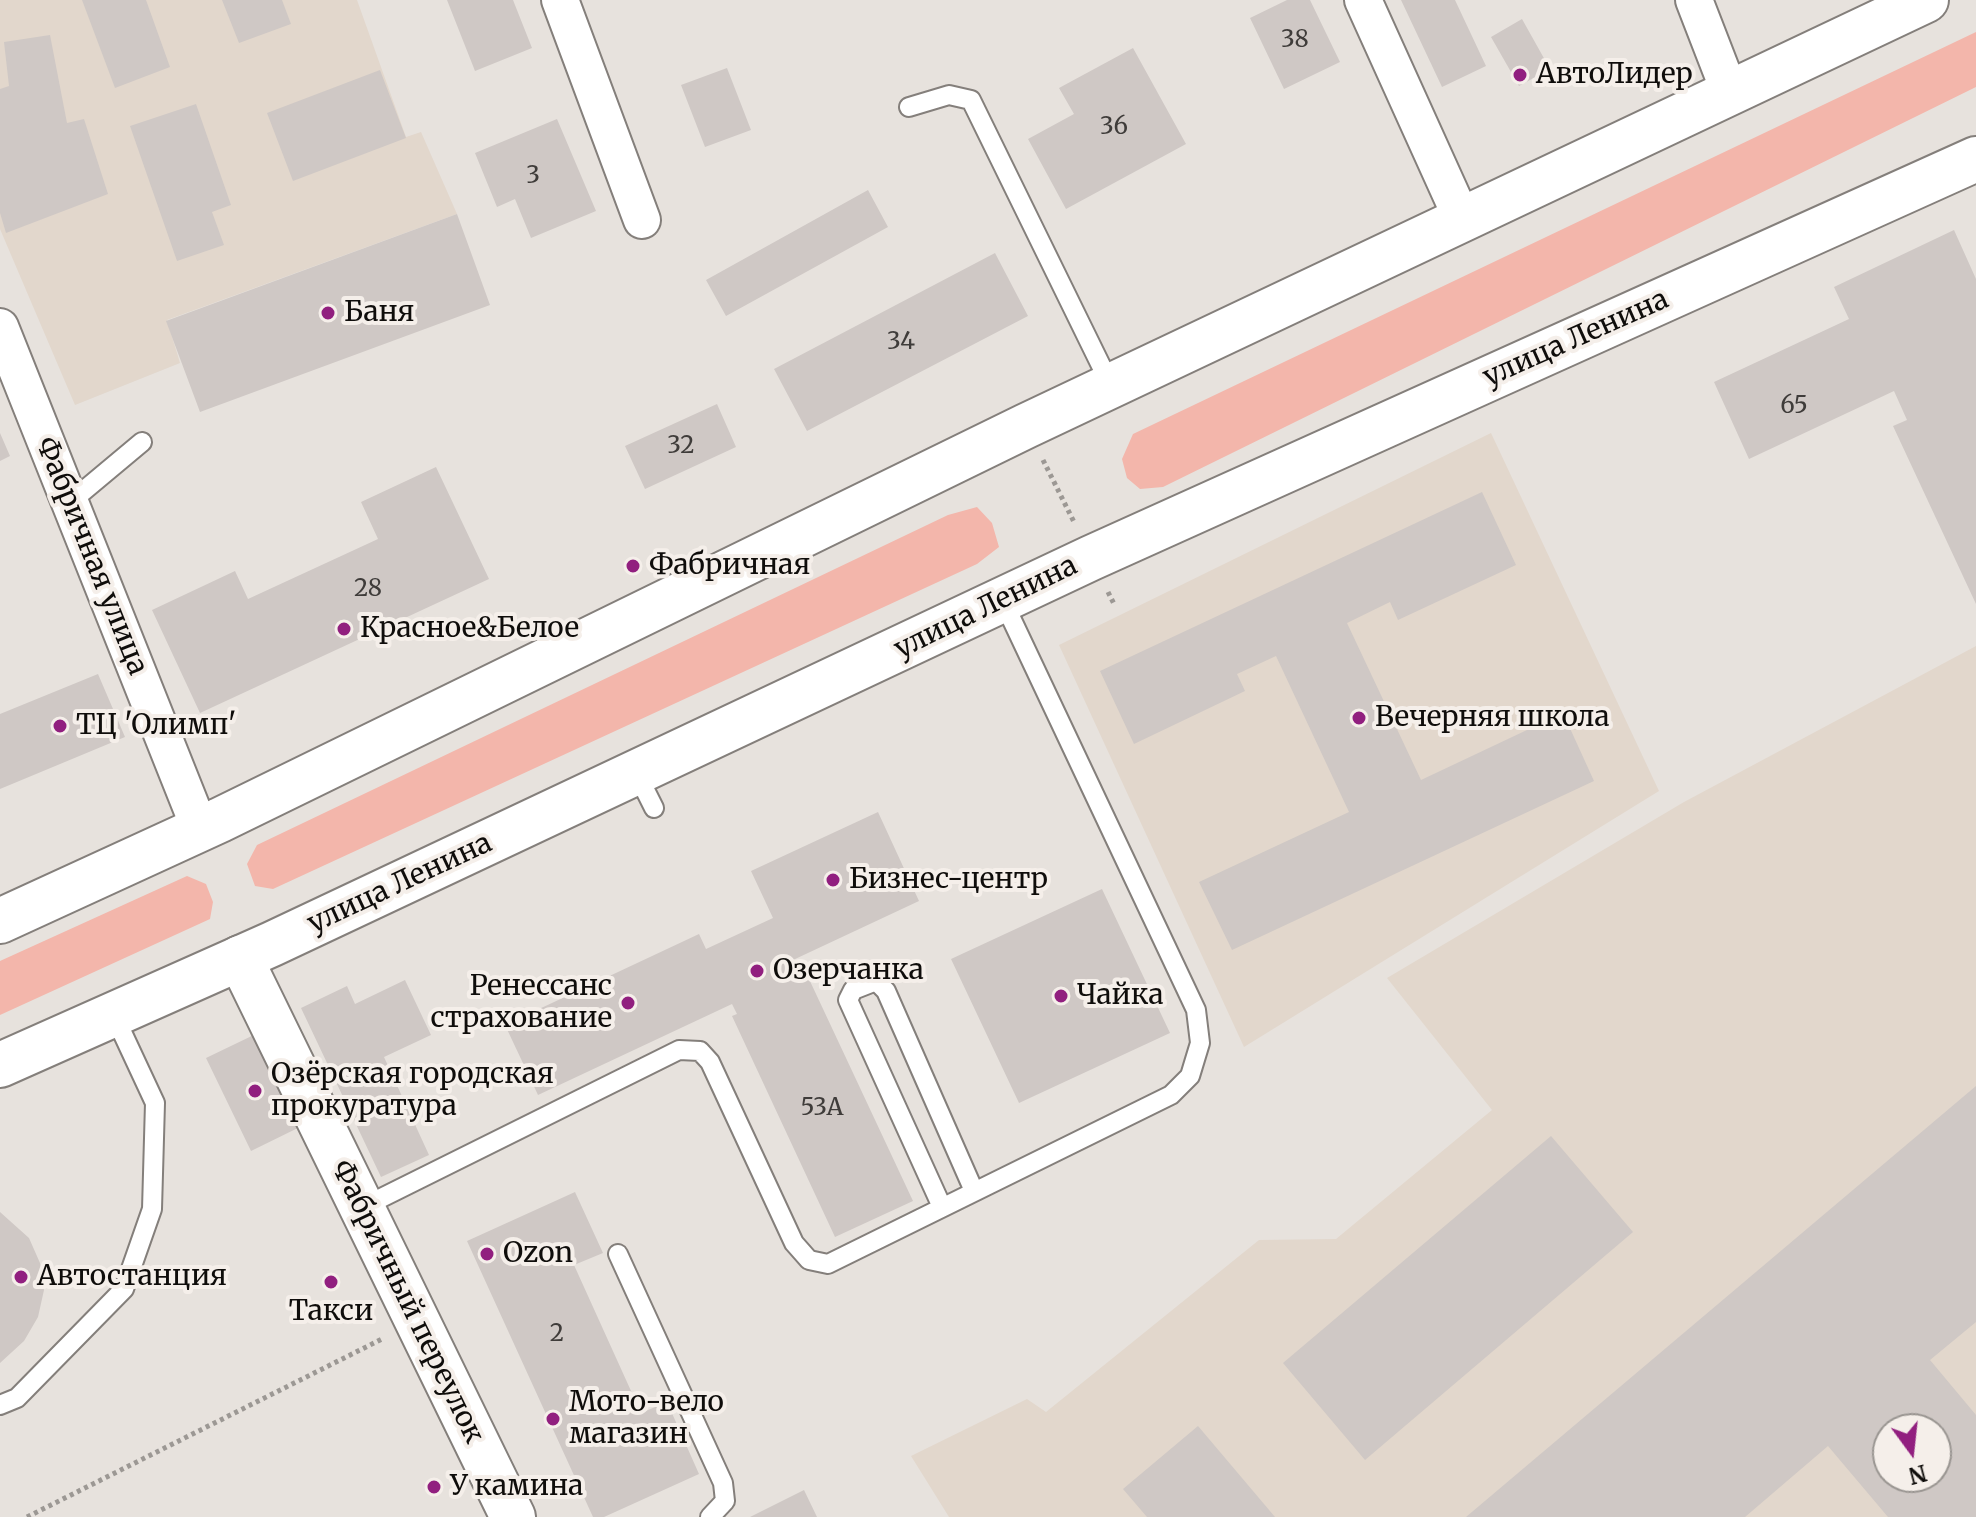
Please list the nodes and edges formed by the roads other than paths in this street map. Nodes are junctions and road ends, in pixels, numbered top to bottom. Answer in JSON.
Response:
{"nodes":[{"id":1,"x":560,"y":0,"type":"edge"},
{"id":2,"x":1363,"y":0,"type":"edge"},
{"id":3,"x":1694,"y":0,"type":"edge"},
{"id":4,"x":1926,"y":0,"type":"edge"},
{"id":5,"x":1730,"y":93,"type":"junction"},
{"id":6,"x":909,"y":107,"type":"dead end"},
{"id":7,"x":1976,"y":159,"type":"edge"},
{"id":8,"x":642,"y":220,"type":"dead end"},
{"id":9,"x":1463,"y":221,"type":"junction"},
{"id":10,"x":0,"y":327,"type":"edge"},
{"id":11,"x":1111,"y":386,"type":"junction"},
{"id":12,"x":142,"y":442,"type":"dead end"},
{"id":13,"x":69,"y":503,"type":"junction"},
{"id":14,"x":1003,"y":601,"type":"junction"},
{"id":15,"x":200,"y":829,"type":"junction"},
{"id":16,"x":0,"y":921,"type":"edge"},
{"id":17,"x":240,"y":958,"type":"junction"},
{"id":18,"x":114,"y":1015,"type":"junction"},
{"id":19,"x":0,"y":1065,"type":"edge"},
{"id":20,"x":974,"y":1191,"type":"junction"},
{"id":21,"x":942,"y":1207,"type":"junction"},
{"id":22,"x":361,"y":1208,"type":"junction"},
{"id":23,"x":618,"y":1254,"type":"dead end"},
{"id":24,"x":0,"y":1405,"type":"edge"},
{"id":25,"x":513,"y":1517,"type":"edge"},
{"id":26,"x":710,"y":1517,"type":"edge"}],
"edges":[{"from":1,"to":8,"type":"street"},
{"from":2,"to":9,"type":"street"},
{"from":3,"to":5,"type":"street"},
{"from":4,"to":5,"type":"main road"},
{"from":5,"to":9,"type":"main road"},
{"from":6,"to":11,"type":"lane"},
{"from":7,"to":14,"type":"main road","name":"улица Ленина"},
{"from":9,"to":11,"type":"main road"},
{"from":10,"to":13,"type":"street","name":"Фабричная улица"},
{"from":11,"to":15,"type":"main road"},
{"from":12,"to":13,"type":"lane"},
{"from":13,"to":15,"type":"street","name":"Фабричная улица"},
{"from":14,"to":17,"type":"main road","name":"улица Ленина"},
{"from":14,"to":20,"type":"lane"},
{"from":15,"to":16,"type":"main road"},
{"from":17,"to":18,"type":"main road","name":"улица Ленина"},
{"from":17,"to":22,"type":"main road","name":"Фабричный переулок"},
{"from":18,"to":19,"type":"main road","name":"улица Ленина"},
{"from":18,"to":24,"type":"lane"},
{"from":20,"to":21,"type":"lane"},
{"from":20,"to":21,"type":"lane"},
{"from":21,"to":22,"type":"lane"},
{"from":22,"to":25,"type":"main road","name":"Фабричный переулок"},
{"from":23,"to":26,"type":"lane"}]}
